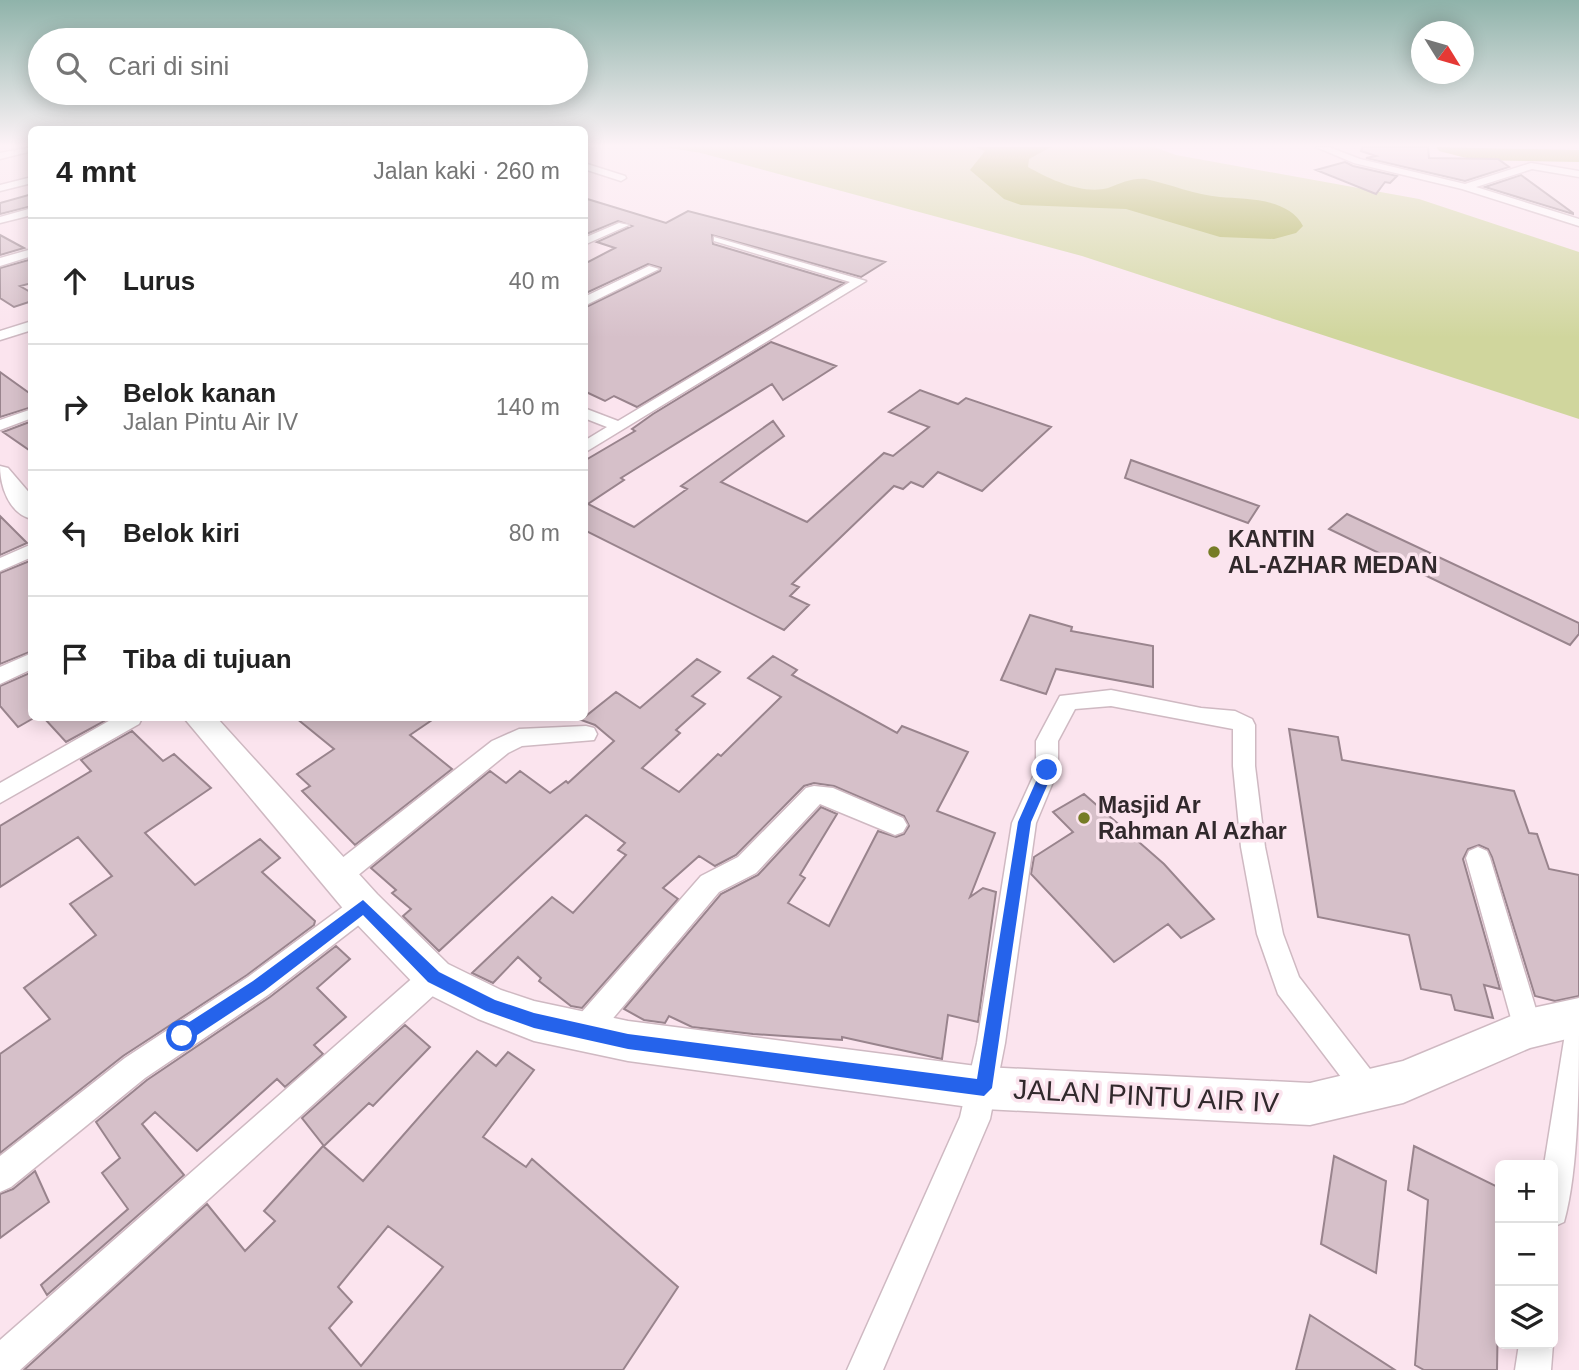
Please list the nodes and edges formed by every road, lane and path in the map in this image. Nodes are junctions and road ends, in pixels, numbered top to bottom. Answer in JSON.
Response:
{"nodes":[{"id":1,"x":1541,"y":211,"type":"edge"},
{"id":2,"x":28,"y":212,"type":"edge"},
{"id":3,"x":0,"y":220,"type":"edge"},
{"id":4,"x":1579,"y":223,"type":"edge"},
{"id":5,"x":623,"y":225,"type":"dead end"},
{"id":6,"x":718,"y":239,"type":"dead end"},
{"id":7,"x":588,"y":241,"type":"edge"},
{"id":8,"x":28,"y":253,"type":"edge"},
{"id":9,"x":0,"y":262,"type":"edge"},
{"id":10,"x":653,"y":269,"type":"dead end"},
{"id":11,"x":588,"y":300,"type":"edge"},
{"id":12,"x":28,"y":326,"type":"edge"},
{"id":13,"x":0,"y":336,"type":"edge"},
{"id":14,"x":28,"y":414,"type":"edge"},
{"id":15,"x":588,"y":414,"type":"edge"},
{"id":16,"x":0,"y":425,"type":"edge"},
{"id":17,"x":619,"y":427,"type":"junction"},
{"id":18,"x":588,"y":446,"type":"edge"},
{"id":19,"x":0,"y":473,"type":"edge"},
{"id":20,"x":24,"y":490,"type":"edge"},
{"id":21,"x":28,"y":552,"type":"edge"},
{"id":22,"x":0,"y":565,"type":"edge"},
{"id":23,"x":28,"y":662,"type":"edge"},
{"id":24,"x":0,"y":676,"type":"edge"},
{"id":25,"x":126,"y":721,"type":"edge"},
{"id":26,"x":202,"y":721,"type":"edge"},
{"id":27,"x":586,"y":734,"type":"dead end"},
{"id":28,"x":0,"y":794,"type":"edge"},
{"id":29,"x":895,"y":825,"type":"dead end"},
{"id":30,"x":1478,"y":858,"type":"dead end"},
{"id":31,"x":337,"y":877,"type":"junction"},
{"id":32,"x":363,"y":906,"type":"junction"},
{"id":33,"x":434,"y":977,"type":"junction"},
{"id":34,"x":1579,"y":1017,"type":"edge"},
{"id":35,"x":1528,"y":1029,"type":"junction"},
{"id":36,"x":584,"y":1031,"type":"junction"},
{"id":37,"x":1579,"y":1034,"type":"edge"},
{"id":38,"x":984,"y":1088,"type":"junction"},
{"id":39,"x":1370,"y":1091,"type":"junction"},
{"id":40,"x":0,"y":1175,"type":"edge"},
{"id":41,"x":1558,"y":1177,"type":"edge"},
{"id":42,"x":1535,"y":1349,"type":"edge"},
{"id":43,"x":0,"y":1364,"type":"edge"},
{"id":44,"x":865,"y":1370,"type":"edge"},
{"id":45,"x":1533,"y":1370,"type":"edge"}],
"edges":[{"from":1,"to":4,"type":"street"},
{"from":2,"to":3,"type":"street"},
{"from":5,"to":7,"type":"street"},
{"from":6,"to":17,"type":"street"},
{"from":8,"to":9,"type":"street"},
{"from":10,"to":11,"type":"street"},
{"from":12,"to":13,"type":"street"},
{"from":14,"to":16,"type":"street"},
{"from":15,"to":17,"type":"street"},
{"from":17,"to":18,"type":"street"},
{"from":19,"to":20,"type":"main road"},
{"from":21,"to":22,"type":"street"},
{"from":23,"to":24,"type":"street"},
{"from":25,"to":28,"type":"street"},
{"from":26,"to":31,"type":"main road","name":"JALAN PINTU AIR IV"},
{"from":27,"to":31,"type":"street"},
{"from":29,"to":36,"type":"street"},
{"from":30,"to":35,"type":"street"},
{"from":31,"to":32,"type":"main road","name":"JALAN PINTU AIR IV"},
{"from":32,"to":33,"type":"main road","name":"JALAN PINTU AIR IV"},
{"from":32,"to":40,"type":"street"},
{"from":33,"to":36,"type":"main road","name":"JALAN PINTU AIR IV"},
{"from":33,"to":43,"type":"street"},
{"from":34,"to":35,"type":"main road","name":"JALAN PINTU AIR IV"},
{"from":35,"to":39,"type":"main road","name":"JALAN PINTU AIR IV"},
{"from":36,"to":38,"type":"main road","name":"JALAN PINTU AIR IV"},
{"from":37,"to":41,"type":"street"},
{"from":38,"to":39,"type":"main road","name":"JALAN PINTU AIR IV"},
{"from":38,"to":39,"type":"street"},
{"from":38,"to":44,"type":"street"},
{"from":42,"to":45,"type":"street"}]}
